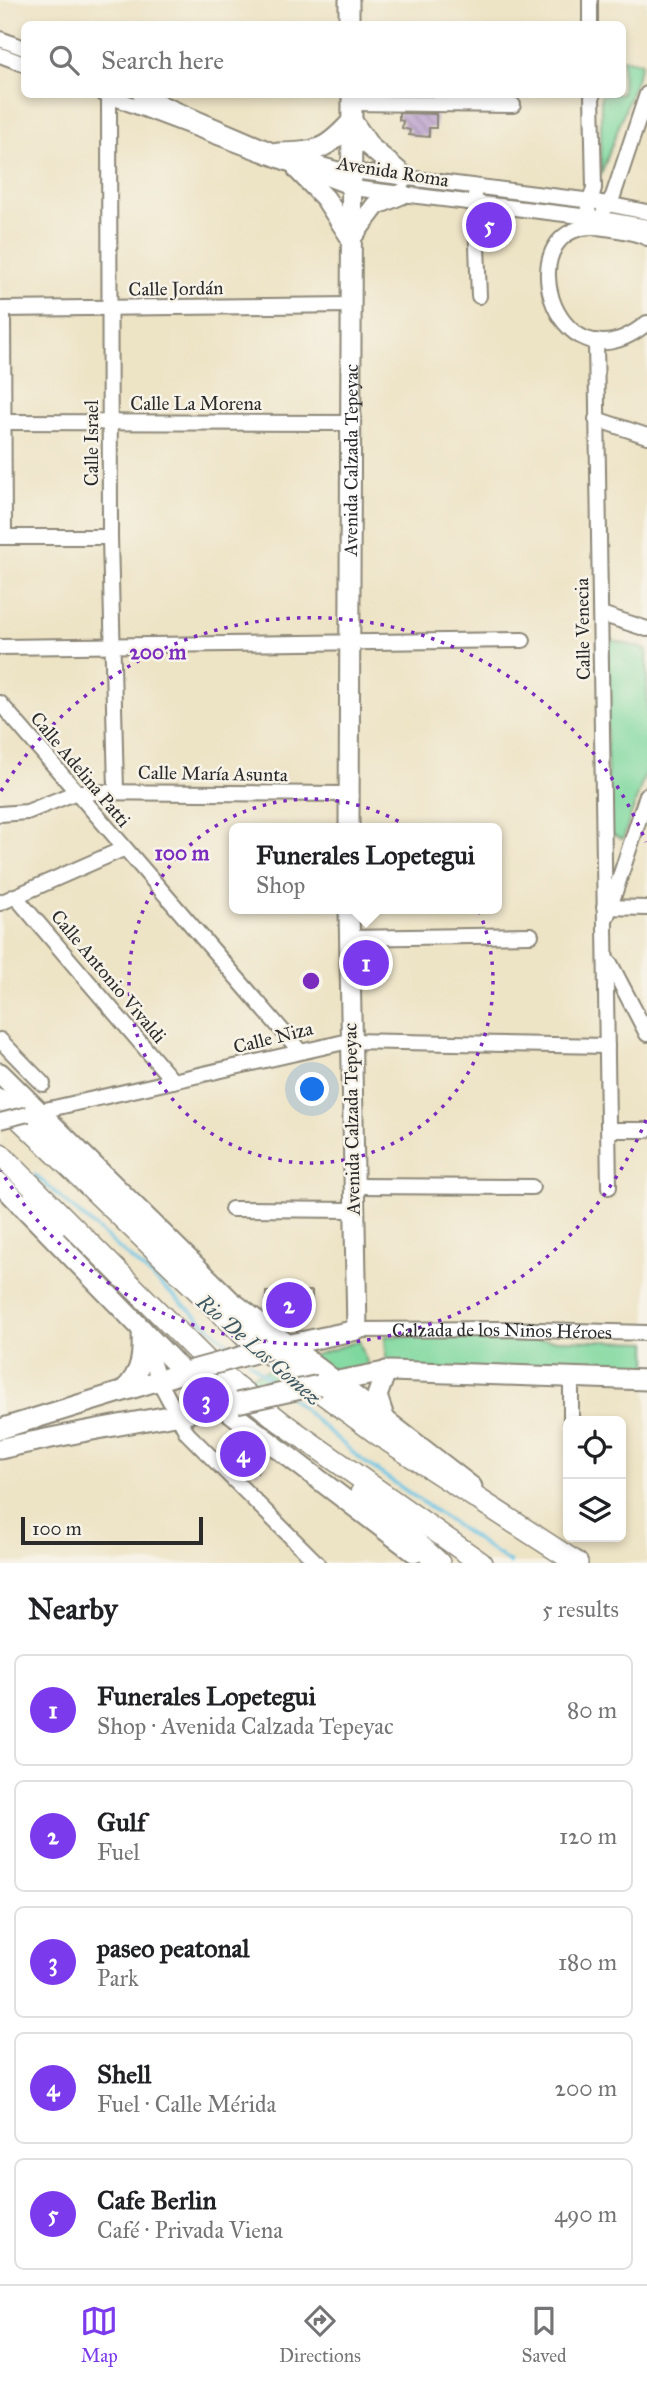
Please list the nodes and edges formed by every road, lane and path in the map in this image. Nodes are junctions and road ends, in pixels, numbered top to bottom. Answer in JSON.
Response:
{"nodes":[{"id":1,"x":349,"y":0,"type":"edge"},
{"id":2,"x":590,"y":0,"type":"edge"},
{"id":3,"x":349,"y":21,"type":"edge"},
{"id":4,"x":590,"y":21,"type":"edge"},
{"id":5,"x":0,"y":39,"type":"edge"},
{"id":6,"x":21,"y":47,"type":"edge"},
{"id":7,"x":0,"y":55,"type":"edge"},
{"id":8,"x":21,"y":63,"type":"edge"},
{"id":9,"x":647,"y":94,"type":"edge"},
{"id":10,"x":108,"y":98,"type":"edge"},
{"id":11,"x":117,"y":98,"type":"edge"},
{"id":12,"x":148,"y":98,"type":"edge"},
{"id":13,"x":592,"y":98,"type":"edge"},
{"id":14,"x":513,"y":105,"type":"dead end"},
{"id":15,"x":352,"y":106,"type":"edge"},
{"id":16,"x":199,"y":125,"type":"junction"},
{"id":17,"x":278,"y":152,"type":"junction"},
{"id":18,"x":298,"y":170,"type":"junction"},
{"id":19,"x":353,"y":180,"type":"junction"},
{"id":20,"x":403,"y":186,"type":"junction"},
{"id":21,"x":476,"y":186,"type":"junction"},
{"id":22,"x":592,"y":201,"type":"junction"},
{"id":23,"x":609,"y":204,"type":"junction"},
{"id":24,"x":475,"y":205,"type":"junction"},
{"id":25,"x":647,"y":212,"type":"edge"},
{"id":26,"x":590,"y":221,"type":"junction"},
{"id":27,"x":647,"y":227,"type":"edge"},
{"id":28,"x":351,"y":238,"type":"junction"},
{"id":29,"x":647,"y":238,"type":"edge"},
{"id":30,"x":479,"y":296,"type":"dead end"},
{"id":31,"x":352,"y":305,"type":"junction"},
{"id":32,"x":1,"y":309,"type":"edge"},
{"id":33,"x":111,"y":309,"type":"junction"},
{"id":34,"x":647,"y":323,"type":"edge"},
{"id":35,"x":596,"y":341,"type":"junction"},
{"id":36,"x":596,"y":419,"type":"junction"},
{"id":37,"x":1,"y":422,"type":"edge"},
{"id":38,"x":110,"y":422,"type":"junction"},
{"id":39,"x":350,"y":423,"type":"junction"},
{"id":40,"x":647,"y":436,"type":"edge"},
{"id":41,"x":2,"y":537,"type":"edge"},
{"id":42,"x":110,"y":537,"type":"junction"},
{"id":43,"x":601,"y":614,"type":"junction"},
{"id":44,"x":647,"y":629,"type":"edge"},
{"id":45,"x":523,"y":640,"type":"dead end"},
{"id":46,"x":349,"y":643,"type":"junction"},
{"id":47,"x":113,"y":645,"type":"junction"},
{"id":48,"x":0,"y":647,"type":"edge"},
{"id":49,"x":0,"y":703,"type":"edge"},
{"id":50,"x":116,"y":791,"type":"junction"},
{"id":51,"x":77,"y":792,"type":"junction"},
{"id":52,"x":349,"y":794,"type":"junction"},
{"id":53,"x":647,"y":795,"type":"edge"},
{"id":54,"x":0,"y":814,"type":"edge"},
{"id":55,"x":349,"y":823,"type":"edge"},
{"id":56,"x":123,"y":849,"type":"junction"},
{"id":57,"x":15,"y":896,"type":"junction"},
{"id":58,"x":0,"y":903,"type":"edge"},
{"id":59,"x":647,"y":908,"type":"edge"},
{"id":60,"x":607,"y":910,"type":"junction"},
{"id":61,"x":349,"y":914,"type":"edge"},
{"id":62,"x":531,"y":935,"type":"dead end"},
{"id":63,"x":348,"y":938,"type":"junction"},
{"id":64,"x":608,"y":958,"type":"junction"},
{"id":65,"x":647,"y":1034,"type":"edge"},
{"id":66,"x":0,"y":1040,"type":"edge"},
{"id":67,"x":349,"y":1041,"type":"junction"},
{"id":68,"x":607,"y":1046,"type":"junction"},
{"id":69,"x":299,"y":1050,"type":"junction"},
{"id":70,"x":0,"y":1073,"type":"edge"},
{"id":71,"x":173,"y":1081,"type":"junction"},
{"id":72,"x":43,"y":1084,"type":"dead end"},
{"id":73,"x":0,"y":1100,"type":"edge"},
{"id":74,"x":33,"y":1113,"type":"junction"},
{"id":75,"x":0,"y":1121,"type":"edge"},
{"id":76,"x":610,"y":1130,"type":"junction"},
{"id":77,"x":647,"y":1130,"type":"edge"},
{"id":78,"x":0,"y":1154,"type":"edge"},
{"id":79,"x":0,"y":1183,"type":"edge"},
{"id":80,"x":352,"y":1186,"type":"junction"},
{"id":81,"x":532,"y":1187,"type":"dead end"},
{"id":82,"x":610,"y":1187,"type":"dead end"},
{"id":83,"x":21,"y":1204,"type":"junction"},
{"id":84,"x":232,"y":1209,"type":"dead end"},
{"id":85,"x":352,"y":1210,"type":"junction"},
{"id":86,"x":142,"y":1329,"type":"junction"},
{"id":87,"x":357,"y":1330,"type":"junction"},
{"id":88,"x":647,"y":1333,"type":"edge"},
{"id":89,"x":277,"y":1347,"type":"junction"},
{"id":90,"x":307,"y":1366,"type":"junction"},
{"id":91,"x":386,"y":1371,"type":"junction"},
{"id":92,"x":186,"y":1372,"type":"junction"},
{"id":93,"x":218,"y":1372,"type":"junction"},
{"id":94,"x":571,"y":1377,"type":"junction"},
{"id":95,"x":158,"y":1379,"type":"junction"},
{"id":96,"x":647,"y":1380,"type":"edge"},
{"id":97,"x":327,"y":1383,"type":"junction"},
{"id":98,"x":124,"y":1390,"type":"junction"},
{"id":99,"x":295,"y":1390,"type":"junction"},
{"id":100,"x":229,"y":1405,"type":"junction"},
{"id":101,"x":176,"y":1416,"type":"junction"},
{"id":102,"x":571,"y":1416,"type":"edge"},
{"id":103,"x":385,"y":1420,"type":"junction"},
{"id":104,"x":281,"y":1422,"type":"junction"},
{"id":105,"x":0,"y":1429,"type":"edge"},
{"id":106,"x":0,"y":1449,"type":"edge"},
{"id":107,"x":489,"y":1504,"type":"junction"},
{"id":108,"x":317,"y":1563,"type":"edge"},
{"id":109,"x":428,"y":1563,"type":"edge"},
{"id":110,"x":439,"y":1563,"type":"edge"},
{"id":111,"x":481,"y":1563,"type":"edge"},
{"id":112,"x":576,"y":1563,"type":"edge"}],
"edges":[{"from":1,"to":3,"type":"street"},
{"from":2,"to":4,"type":"street"},
{"from":5,"to":6,"type":"street"},
{"from":7,"to":8,"type":"street"},
{"from":9,"to":23,"type":"street"},
{"from":10,"to":33,"type":"street","name":"Calle Israel"},
{"from":11,"to":16,"type":"street","name":"Avenida Roma"},
{"from":12,"to":16,"type":"street","name":"Avenida Roma"},
{"from":13,"to":22,"type":"street"},
{"from":14,"to":15,"type":"street"},
{"from":15,"to":17,"type":"street"},
{"from":15,"to":19,"type":"street","name":"Avenida Calzada Tepeyac"},
{"from":15,"to":20,"type":"street"},
{"from":16,"to":17,"type":"street","name":"Avenida Roma"},
{"from":16,"to":18,"type":"street","name":"Avenida Roma"},
{"from":17,"to":19,"type":"street","name":"Avenida Roma"},
{"from":18,"to":19,"type":"street","name":"Avenida Roma"},
{"from":18,"to":28,"type":"street"},
{"from":19,"to":20,"type":"street","name":"Avenida Roma"},
{"from":19,"to":28,"type":"street","name":"Avenida Calzada Tepeyac"},
{"from":20,"to":21,"type":"street","name":"Avenida Roma"},
{"from":20,"to":24,"type":"street","name":"Avenida Roma"},
{"from":20,"to":28,"type":"street"},
{"from":21,"to":22,"type":"street","name":"Avenida Roma"},
{"from":21,"to":24,"type":"street"},
{"from":22,"to":23,"type":"street","name":"Avenida Roma"},
{"from":22,"to":26,"type":"street"},
{"from":23,"to":25,"type":"street","name":"Avenida Roma"},
{"from":23,"to":26,"type":"street"},
{"from":24,"to":26,"type":"street","name":"Avenida Roma"},
{"from":24,"to":30,"type":"street"},
{"from":26,"to":27,"type":"street","name":"Avenida Roma"},
{"from":26,"to":29,"type":"street"},
{"from":26,"to":35,"type":"street"},
{"from":28,"to":31,"type":"street","name":"Avenida Calzada Tepeyac"},
{"from":31,"to":33,"type":"street","name":"Calle Jordán"},
{"from":31,"to":39,"type":"street","name":"Avenida Calzada Tepeyac"},
{"from":32,"to":33,"type":"street","name":"Calle Jordán"},
{"from":32,"to":37,"type":"street"},
{"from":33,"to":38,"type":"street","name":"Calle Israel"},
{"from":34,"to":35,"type":"street"},
{"from":35,"to":36,"type":"street","name":"Calle Venecia"},
{"from":36,"to":40,"type":"street"},
{"from":36,"to":43,"type":"street","name":"Calle Venecia"},
{"from":37,"to":38,"type":"street","name":"Calle La Morena"},
{"from":37,"to":41,"type":"street"},
{"from":38,"to":39,"type":"street","name":"Calle La Morena"},
{"from":38,"to":42,"type":"street","name":"Calle Israel"},
{"from":39,"to":46,"type":"street","name":"Avenida Calzada Tepeyac"},
{"from":41,"to":42,"type":"street"},
{"from":42,"to":47,"type":"street","name":"Calle Israel"},
{"from":43,"to":44,"type":"street"},
{"from":43,"to":60,"type":"street","name":"Calle Venecia"},
{"from":45,"to":46,"type":"street"},
{"from":46,"to":47,"type":"street"},
{"from":46,"to":52,"type":"street","name":"Avenida Calzada Tepeyac"},
{"from":47,"to":48,"type":"street"},
{"from":47,"to":50,"type":"street","name":"Calle Israel"},
{"from":49,"to":51,"type":"street","name":"Calle Adelina Patti"},
{"from":50,"to":51,"type":"street","name":"Calle María Asunta"},
{"from":50,"to":52,"type":"street","name":"Calle María Asunta"},
{"from":51,"to":54,"type":"street"},
{"from":51,"to":56,"type":"street","name":"Calle Adelina Patti"},
{"from":52,"to":55,"type":"street","name":"Avenida Calzada Tepeyac"},
{"from":53,"to":60,"type":"street"},
{"from":56,"to":57,"type":"street"},
{"from":56,"to":69,"type":"street","name":"Calle Adelina Patti"},
{"from":57,"to":58,"type":"street"},
{"from":57,"to":71,"type":"street","name":"Calle Antonio Vivaldi"},
{"from":59,"to":60,"type":"street"},
{"from":60,"to":64,"type":"street","name":"Calle Venecia"},
{"from":61,"to":63,"type":"street","name":"Avenida Calzada Tepeyac"},
{"from":62,"to":63,"type":"street"},
{"from":63,"to":67,"type":"street","name":"Avenida Calzada Tepeyac"},
{"from":64,"to":65,"type":"street"},
{"from":64,"to":68,"type":"street","name":"Calle Venecia"},
{"from":66,"to":72,"type":"street"},
{"from":67,"to":68,"type":"street","name":"Calle Niza"},
{"from":67,"to":69,"type":"street","name":"Calle Niza"},
{"from":67,"to":80,"type":"street","name":"Avenida Calzada Tepeyac"},
{"from":68,"to":76,"type":"street","name":"Calle Venecia"},
{"from":69,"to":71,"type":"street","name":"Calle Niza"},
{"from":70,"to":74,"type":"street"},
{"from":71,"to":74,"type":"street","name":"Calle Niza"},
{"from":73,"to":107,"type":"main road"},
{"from":74,"to":75,"type":"street","name":"Calle Niza","bridge":true},
{"from":74,"to":89,"type":"street"},
{"from":76,"to":77,"type":"street"},
{"from":76,"to":82,"type":"street","name":"Calle Venecia"},
{"from":78,"to":93,"type":"main road"},
{"from":79,"to":83,"type":"street"},
{"from":80,"to":81,"type":"street"},
{"from":80,"to":85,"type":"street","name":"Avenida Calzada Tepeyac"},
{"from":83,"to":86,"type":"street"},
{"from":83,"to":93,"type":"main road"},
{"from":84,"to":85,"type":"street"},
{"from":85,"to":87,"type":"street","name":"Avenida Calzada Tepeyac"},
{"from":86,"to":92,"type":"street"},
{"from":86,"to":95,"type":"street"},
{"from":86,"to":98,"type":"street"},
{"from":87,"to":88,"type":"street","name":"Calzada de los Niños Héroes"},
{"from":87,"to":89,"type":"street"},
{"from":89,"to":90,"type":"street"},
{"from":89,"to":92,"type":"street","bridge":true},
{"from":90,"to":97,"type":"street"},
{"from":90,"to":99,"type":"street"},
{"from":91,"to":94,"type":"street"},
{"from":91,"to":97,"type":"street"},
{"from":91,"to":103,"type":"street"},
{"from":92,"to":95,"type":"street"},
{"from":92,"to":100,"type":"street"},
{"from":93,"to":104,"type":"main road"},
{"from":94,"to":96,"type":"street"},
{"from":94,"to":102,"type":"street"},
{"from":95,"to":98,"type":"street"},
{"from":95,"to":101,"type":"street"},
{"from":97,"to":99,"type":"street","bridge":true},
{"from":97,"to":103,"type":"street"},
{"from":98,"to":105,"type":"street"},
{"from":99,"to":100,"type":"street","bridge":true},
{"from":100,"to":101,"type":"street"},
{"from":100,"to":109,"type":"street"},
{"from":101,"to":106,"type":"street"},
{"from":101,"to":108,"type":"street"},
{"from":103,"to":107,"type":"street"},
{"from":104,"to":110,"type":"main road"},
{"from":104,"to":111,"type":"main road"},
{"from":107,"to":112,"type":"main road"}]}
